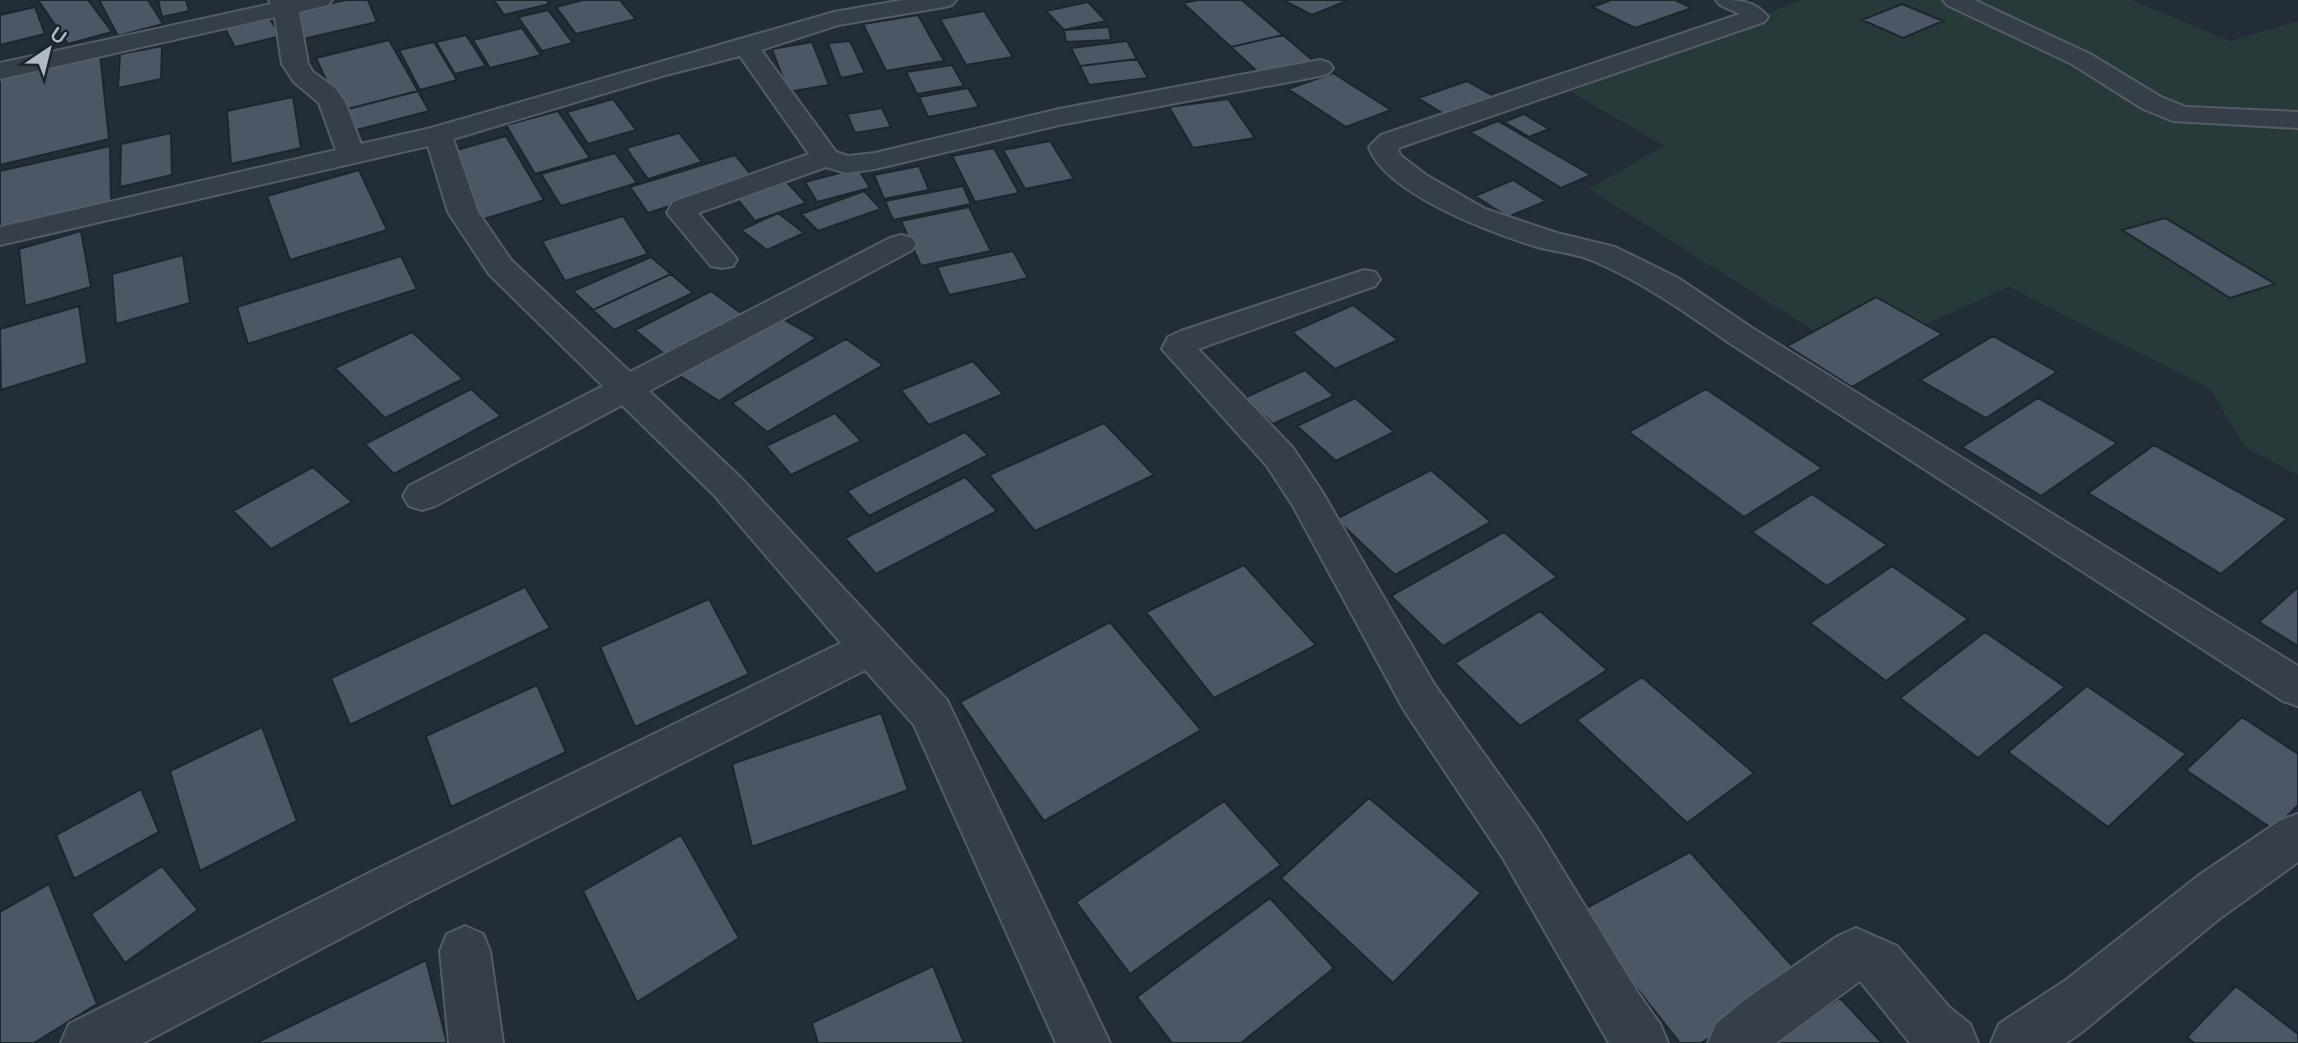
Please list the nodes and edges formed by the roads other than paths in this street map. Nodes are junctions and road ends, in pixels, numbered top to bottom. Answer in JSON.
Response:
{"nodes":[{"id":1,"x":320,"y":0,"type":"edge"},
{"id":2,"x":944,"y":0,"type":"edge"},
{"id":3,"x":1728,"y":0,"type":"edge"},
{"id":4,"x":1955,"y":0,"type":"edge"},
{"id":5,"x":284,"y":4,"type":"edge"},
{"id":6,"x":826,"y":10,"type":"edge"},
{"id":7,"x":746,"y":47,"type":"junction"},
{"id":8,"x":1320,"y":68,"type":"dead end"},
{"id":9,"x":0,"y":71,"type":"edge"},
{"id":10,"x":2298,"y":120,"type":"edge"},
{"id":11,"x":438,"y":135,"type":"junction"},
{"id":12,"x":351,"y":154,"type":"junction"},
{"id":13,"x":826,"y":158,"type":"junction"},
{"id":14,"x":0,"y":236,"type":"edge"},
{"id":15,"x":901,"y":244,"type":"dead end"},
{"id":16,"x":722,"y":259,"type":"dead end"},
{"id":17,"x":1364,"y":279,"type":"dead end"},
{"id":18,"x":626,"y":391,"type":"junction"},
{"id":19,"x":422,"y":496,"type":"dead end"},
{"id":20,"x":870,"y":648,"type":"junction"},
{"id":21,"x":2298,"y":688,"type":"edge"},
{"id":22,"x":2298,"y":835,"type":"edge"},
{"id":23,"x":465,"y":951,"type":"dead end"},
{"id":24,"x":88,"y":1043,"type":"edge"},
{"id":25,"x":475,"y":1043,"type":"edge"},
{"id":26,"x":1083,"y":1043,"type":"edge"},
{"id":27,"x":1641,"y":1043,"type":"edge"},
{"id":28,"x":1735,"y":1043,"type":"edge"},
{"id":29,"x":1951,"y":1043,"type":"edge"},
{"id":30,"x":2018,"y":1043,"type":"edge"}],
"edges":[{"from":1,"to":5,"type":"street"},
{"from":2,"to":6,"type":"street"},
{"from":3,"to":21,"type":"street"},
{"from":4,"to":10,"type":"street"},
{"from":5,"to":9,"type":"street"},
{"from":5,"to":12,"type":"street"},
{"from":6,"to":7,"type":"street"},
{"from":7,"to":11,"type":"street"},
{"from":7,"to":13,"type":"street"},
{"from":8,"to":13,"type":"street"},
{"from":11,"to":12,"type":"street"},
{"from":11,"to":18,"type":"street"},
{"from":12,"to":14,"type":"street"},
{"from":13,"to":16,"type":"street"},
{"from":15,"to":18,"type":"street"},
{"from":17,"to":27,"type":"street"},
{"from":18,"to":19,"type":"street"},
{"from":18,"to":20,"type":"street"},
{"from":20,"to":24,"type":"street"},
{"from":20,"to":26,"type":"street"},
{"from":22,"to":30,"type":"street"},
{"from":23,"to":25,"type":"street"},
{"from":28,"to":29,"type":"street"}]}
